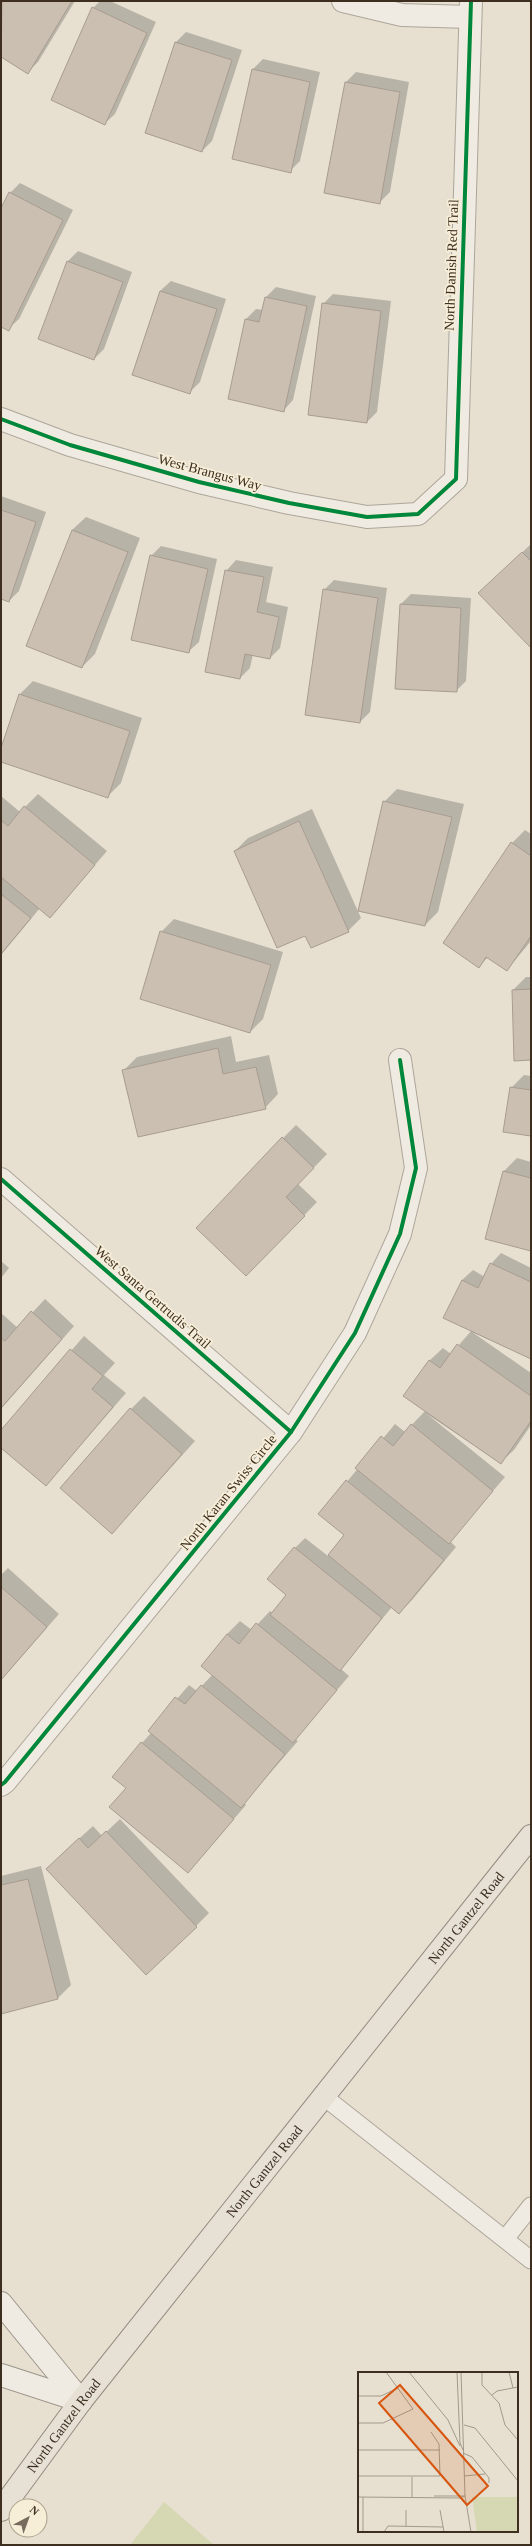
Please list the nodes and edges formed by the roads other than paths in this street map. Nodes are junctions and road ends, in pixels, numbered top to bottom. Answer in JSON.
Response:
{"nodes":[{"id":1,"x":343,"y":1,"type":"edge"},
{"id":2,"x":471,"y":9,"type":"edge"},
{"id":3,"x":1,"y":419,"type":"edge"},
{"id":4,"x":418,"y":514,"type":"joint"},
{"id":5,"x":400,"y":1060,"type":"dead end"},
{"id":6,"x":1,"y":1179,"type":"edge"},
{"id":7,"x":291,"y":1432,"type":"junction"},
{"id":8,"x":1,"y":1785,"type":"edge"},
{"id":9,"x":531,"y":1836,"type":"edge"},
{"id":10,"x":323,"y":2096,"type":"junction"},
{"id":11,"x":531,"y":2206,"type":"edge"},
{"id":12,"x":505,"y":2239,"type":"junction"},
{"id":13,"x":531,"y":2260,"type":"edge"},
{"id":14,"x":1,"y":2303,"type":"edge"},
{"id":15,"x":1,"y":2375,"type":"edge"},
{"id":16,"x":81,"y":2401,"type":"junction"},
{"id":17,"x":1,"y":2510,"type":"edge"}],
"edges":[{"from":1,"to":2,"type":"street"},
{"from":2,"to":4,"type":"street","name":"North Danish Red Trail"},
{"from":3,"to":4,"type":"street","name":"West Brangus Way"},
{"from":5,"to":7,"type":"street","name":"North Karan Swiss Circle"},
{"from":6,"to":7,"type":"street","name":"West Santa Gertrudis Trail"},
{"from":7,"to":8,"type":"street","name":"North Karan Swiss Circle"},
{"from":9,"to":10,"type":"main road","name":"North Gantzel Road"},
{"from":10,"to":12,"type":"lane"},
{"from":10,"to":16,"type":"main road","name":"North Gantzel Road"},
{"from":11,"to":12,"type":"lane"},
{"from":12,"to":13,"type":"lane"},
{"from":14,"to":16,"type":"street"},
{"from":15,"to":16,"type":"street"},
{"from":16,"to":17,"type":"main road","name":"North Gantzel Road"}]}
